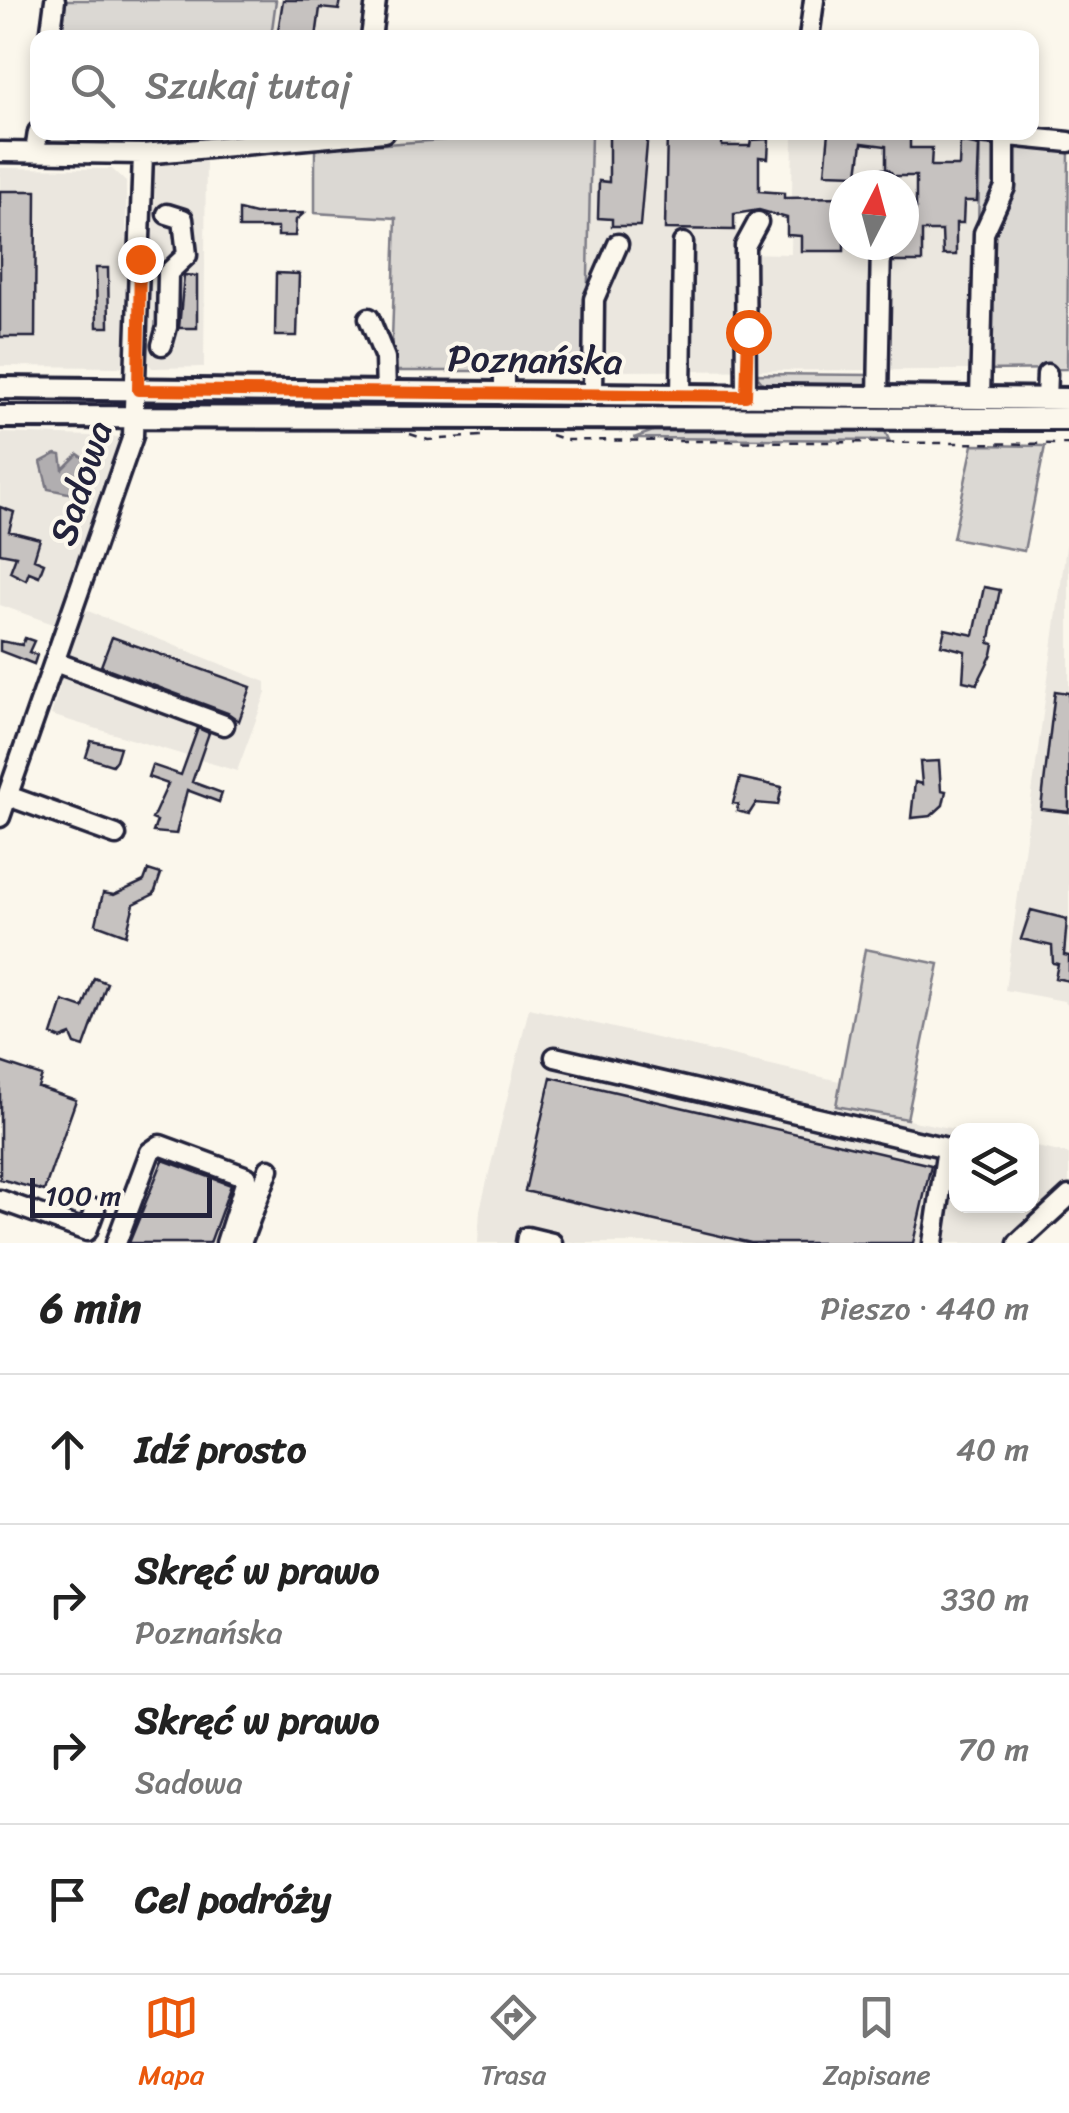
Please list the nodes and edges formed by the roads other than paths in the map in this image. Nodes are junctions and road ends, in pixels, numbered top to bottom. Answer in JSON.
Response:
{"nodes":[{"id":1,"x":55,"y":0,"type":"edge"},
{"id":2,"x":376,"y":0,"type":"edge"},
{"id":3,"x":814,"y":0,"type":"edge"},
{"id":4,"x":51,"y":30,"type":"edge"},
{"id":5,"x":373,"y":30,"type":"edge"},
{"id":6,"x":811,"y":30,"type":"edge"},
{"id":7,"x":1039,"y":139,"type":"edge"},
{"id":8,"x":37,"y":140,"type":"edge"},
{"id":9,"x":287,"y":140,"type":"edge"},
{"id":10,"x":1006,"y":140,"type":"edge"},
{"id":11,"x":1069,"y":142,"type":"edge"},
{"id":12,"x":0,"y":152,"type":"edge"},
{"id":13,"x":35,"y":152,"type":"junction"},
{"id":14,"x":143,"y":154,"type":"junction"},
{"id":15,"x":167,"y":214,"type":"dead end"},
{"id":16,"x":758,"y":222,"type":"dead end"},
{"id":17,"x":683,"y":243,"type":"dead end"},
{"id":18,"x":618,"y":244,"type":"dead end"},
{"id":19,"x":881,"y":260,"type":"edge"},
{"id":20,"x":369,"y":318,"type":"dead end"},
{"id":21,"x":162,"y":345,"type":"dead end"},
{"id":22,"x":504,"y":370,"type":"dead end"},
{"id":23,"x":1046,"y":374,"type":"dead end"},
{"id":24,"x":0,"y":388,"type":"edge"},
{"id":25,"x":138,"y":390,"type":"junction"},
{"id":26,"x":386,"y":393,"type":"junction"},
{"id":27,"x":504,"y":395,"type":"junction"},
{"id":28,"x":593,"y":396,"type":"junction"},
{"id":29,"x":682,"y":396,"type":"junction"},
{"id":30,"x":746,"y":396,"type":"junction"},
{"id":31,"x":878,"y":398,"type":"junction"},
{"id":32,"x":980,"y":398,"type":"junction"},
{"id":33,"x":1046,"y":398,"type":"junction"},
{"id":34,"x":1069,"y":399,"type":"edge"},
{"id":35,"x":0,"y":416,"type":"edge"},
{"id":36,"x":137,"y":418,"type":"junction"},
{"id":37,"x":1069,"y":419,"type":"edge"},
{"id":38,"x":55,"y":662,"type":"junction"},
{"id":39,"x":224,"y":724,"type":"dead end"},
{"id":40,"x":8,"y":796,"type":"junction"},
{"id":41,"x":0,"y":818,"type":"edge"},
{"id":42,"x":116,"y":835,"type":"dead end"},
{"id":43,"x":555,"y":1057,"type":"dead end"},
{"id":44,"x":270,"y":1168,"type":"dead end"},
{"id":45,"x":1069,"y":1196,"type":"edge"},
{"id":46,"x":0,"y":1200,"type":"edge"},
{"id":47,"x":95,"y":1209,"type":"dead end"},
{"id":48,"x":87,"y":1231,"type":"junction"},
{"id":49,"x":116,"y":1242,"type":"edge"},
{"id":50,"x":226,"y":1243,"type":"edge"},
{"id":51,"x":242,"y":1243,"type":"edge"},
{"id":52,"x":526,"y":1243,"type":"edge"},
{"id":53,"x":552,"y":1243,"type":"edge"},
{"id":54,"x":933,"y":1243,"type":"edge"},
{"id":55,"x":1018,"y":1243,"type":"edge"}],
"edges":[{"from":1,"to":4,"type":"street"},
{"from":2,"to":5,"type":"street"},
{"from":3,"to":6,"type":"street"},
{"from":7,"to":11,"type":"street"},
{"from":8,"to":13,"type":"street"},
{"from":9,"to":14,"type":"street"},
{"from":10,"to":32,"type":"street"},
{"from":12,"to":13,"type":"street"},
{"from":13,"to":14,"type":"street"},
{"from":14,"to":25,"type":"street","name":"Sadowa"},
{"from":15,"to":21,"type":"street"},
{"from":16,"to":30,"type":"street"},
{"from":17,"to":29,"type":"street"},
{"from":18,"to":28,"type":"street"},
{"from":19,"to":31,"type":"street"},
{"from":20,"to":26,"type":"street"},
{"from":22,"to":27,"type":"street"},
{"from":23,"to":33,"type":"street"},
{"from":24,"to":25,"type":"main road","name":"Poznańska"},
{"from":25,"to":26,"type":"main road","name":"Poznańska"},
{"from":25,"to":36,"type":"street","name":"Sadowa"},
{"from":26,"to":27,"type":"main road","name":"Poznańska"},
{"from":27,"to":28,"type":"main road","name":"Poznańska"},
{"from":28,"to":29,"type":"main road","name":"Poznańska"},
{"from":29,"to":30,"type":"main road","name":"Poznańska"},
{"from":30,"to":31,"type":"main road","name":"Poznańska"},
{"from":31,"to":32,"type":"main road","name":"Poznańska"},
{"from":32,"to":33,"type":"main road","name":"Poznańska"},
{"from":33,"to":34,"type":"main road","name":"Poznańska"},
{"from":35,"to":36,"type":"main road","name":"Poznańska"},
{"from":36,"to":37,"type":"main road","name":"Poznańska"},
{"from":36,"to":38,"type":"street","name":"Sadowa"},
{"from":38,"to":39,"type":"street"},
{"from":38,"to":40,"type":"street","name":"Sadowa"},
{"from":40,"to":41,"type":"street","name":"Sadowa"},
{"from":40,"to":42,"type":"street"},
{"from":43,"to":54,"type":"street"},
{"from":44,"to":51,"type":"street"},
{"from":45,"to":55,"type":"street"},
{"from":46,"to":48,"type":"street"},
{"from":47,"to":48,"type":"street"},
{"from":48,"to":49,"type":"street"},
{"from":49,"to":50,"type":"street"},
{"from":52,"to":53,"type":"street"}]}
